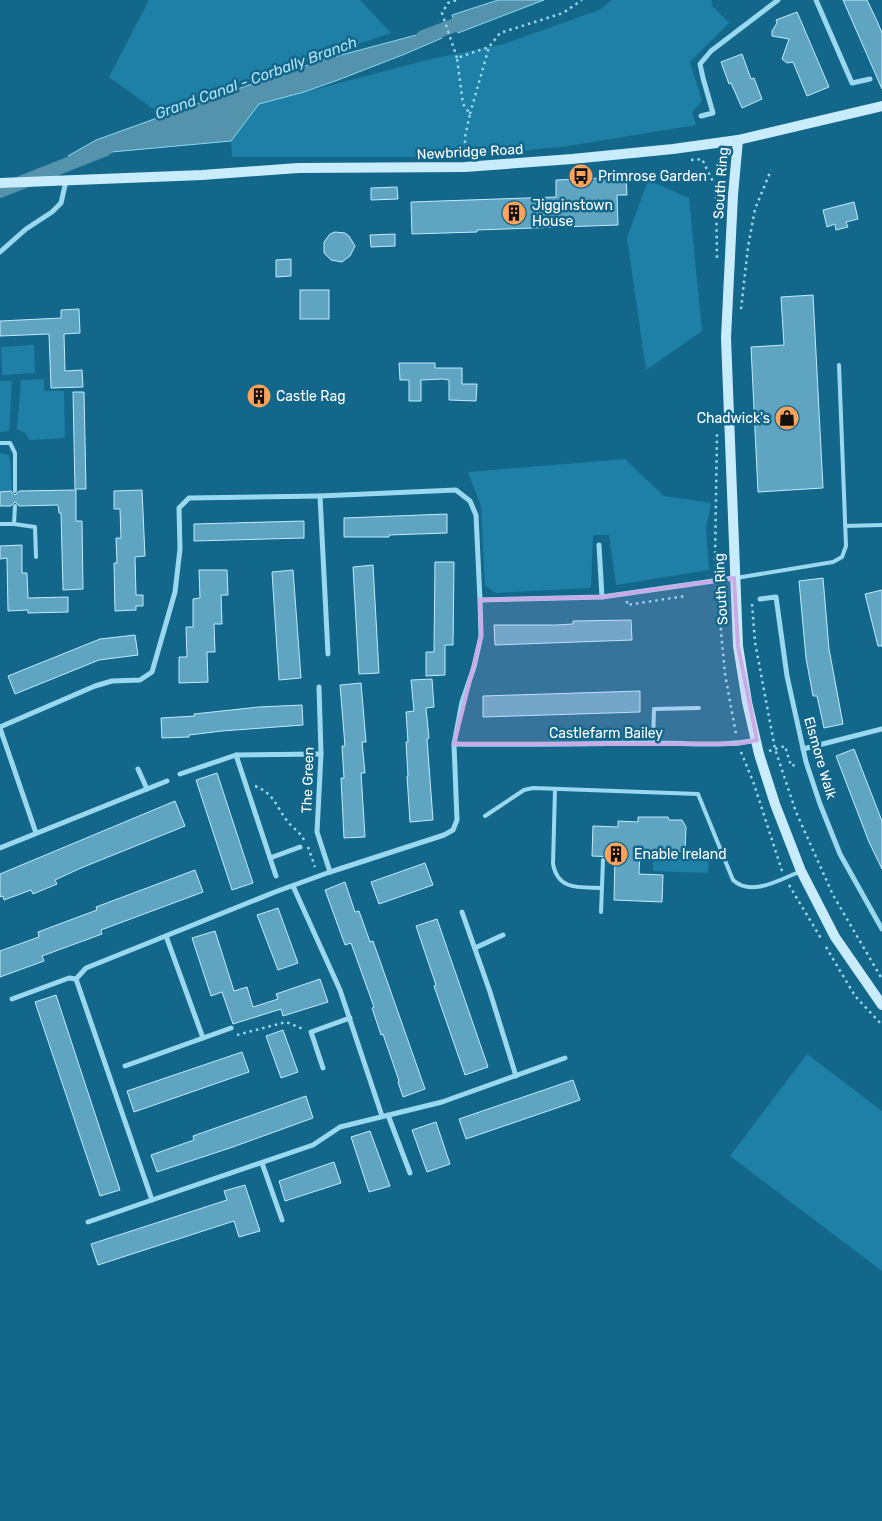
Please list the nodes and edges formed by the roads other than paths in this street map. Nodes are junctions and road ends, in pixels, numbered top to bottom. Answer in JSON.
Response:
{"nodes":[{"id":1,"x":778,"y":0,"type":"edge"},
{"id":2,"x":816,"y":0,"type":"edge"},
{"id":3,"x":870,"y":79,"type":"dead end"},
{"id":4,"x":882,"y":106,"type":"edge"},
{"id":5,"x":701,"y":116,"type":"dead end"},
{"id":6,"x":738,"y":140,"type":"junction"},
{"id":7,"x":66,"y":180,"type":"junction"},
{"id":8,"x":0,"y":183,"type":"edge"},
{"id":9,"x":0,"y":252,"type":"edge"},
{"id":10,"x":839,"y":364,"type":"dead end"},
{"id":11,"x":0,"y":443,"type":"edge"},
{"id":12,"x":15,"y":491,"type":"dead end"},
{"id":13,"x":320,"y":496,"type":"junction"},
{"id":14,"x":15,"y":506,"type":"dead end"},
{"id":15,"x":0,"y":524,"type":"edge"},
{"id":16,"x":14,"y":524,"type":"junction"},
{"id":17,"x":882,"y":525,"type":"edge"},
{"id":18,"x":845,"y":526,"type":"junction"},
{"id":19,"x":599,"y":545,"type":"dead end"},
{"id":20,"x":36,"y":557,"type":"dead end"},
{"id":21,"x":734,"y":578,"type":"junction"},
{"id":22,"x":602,"y":597,"type":"junction"},
{"id":23,"x":760,"y":599,"type":"dead end"},
{"id":24,"x":480,"y":600,"type":"junction"},
{"id":25,"x":328,"y":654,"type":"dead end"},
{"id":26,"x":319,"y":687,"type":"dead end"},
{"id":27,"x":699,"y":708,"type":"dead end"},
{"id":28,"x":0,"y":728,"type":"edge"},
{"id":29,"x":882,"y":729,"type":"edge"},
{"id":30,"x":757,"y":740,"type":"junction"},
{"id":31,"x":653,"y":743,"type":"junction"},
{"id":32,"x":454,"y":744,"type":"junction"},
{"id":33,"x":803,"y":749,"type":"junction"},
{"id":34,"x":321,"y":754,"type":"junction"},
{"id":35,"x":236,"y":755,"type":"junction"},
{"id":36,"x":138,"y":769,"type":"dead end"},
{"id":37,"x":180,"y":774,"type":"dead end"},
{"id":38,"x":167,"y":781,"type":"dead end"},
{"id":39,"x":147,"y":789,"type":"junction"},
{"id":40,"x":555,"y":789,"type":"junction"},
{"id":41,"x":485,"y":816,"type":"dead end"},
{"id":42,"x":36,"y":833,"type":"junction"},
{"id":43,"x":300,"y":847,"type":"dead end"},
{"id":44,"x":0,"y":848,"type":"edge"},
{"id":45,"x":270,"y":858,"type":"junction"},
{"id":46,"x":603,"y":860,"type":"dead end"},
{"id":47,"x":801,"y":871,"type":"junction"},
{"id":48,"x":330,"y":872,"type":"junction"},
{"id":49,"x":276,"y":876,"type":"dead end"},
{"id":50,"x":293,"y":886,"type":"junction"},
{"id":51,"x":602,"y":888,"type":"junction"},
{"id":52,"x":462,"y":912,"type":"dead end"},
{"id":53,"x":601,"y":912,"type":"dead end"},
{"id":54,"x":882,"y":929,"type":"edge"},
{"id":55,"x":503,"y":935,"type":"dead end"},
{"id":56,"x":166,"y":936,"type":"junction"},
{"id":57,"x":475,"y":948,"type":"junction"},
{"id":58,"x":76,"y":979,"type":"junction"},
{"id":59,"x":12,"y":999,"type":"dead end"},
{"id":60,"x":882,"y":1006,"type":"edge"},
{"id":61,"x":350,"y":1018,"type":"junction"},
{"id":62,"x":231,"y":1028,"type":"road end"},
{"id":63,"x":203,"y":1038,"type":"junction"},
{"id":64,"x":565,"y":1058,"type":"dead end"},
{"id":65,"x":125,"y":1066,"type":"dead end"},
{"id":66,"x":322,"y":1068,"type":"dead end"},
{"id":67,"x":516,"y":1076,"type":"junction"},
{"id":68,"x":385,"y":1116,"type":"junction"},
{"id":69,"x":262,"y":1163,"type":"junction"},
{"id":70,"x":410,"y":1173,"type":"dead end"},
{"id":71,"x":152,"y":1200,"type":"junction"},
{"id":72,"x":282,"y":1220,"type":"dead end"},
{"id":73,"x":88,"y":1222,"type":"dead end"}],
"edges":[{"from":1,"to":5,"type":"street"},
{"from":2,"to":3,"type":"street"},
{"from":4,"to":6,"type":"main road","name":"Newbridge Road"},
{"from":6,"to":7,"type":"main road","name":"Newbridge Road"},
{"from":6,"to":21,"type":"main road","name":"South Ring"},
{"from":7,"to":8,"type":"main road","name":"Newbridge Road"},
{"from":7,"to":9,"type":"street"},
{"from":10,"to":18,"type":"lane"},
{"from":11,"to":12,"type":"lane"},
{"from":13,"to":24,"type":"street"},
{"from":13,"to":25,"type":"street"},
{"from":13,"to":28,"type":"street"},
{"from":14,"to":16,"type":"lane"},
{"from":15,"to":16,"type":"lane"},
{"from":16,"to":20,"type":"lane"},
{"from":17,"to":18,"type":"lane"},
{"from":18,"to":21,"type":"lane"},
{"from":19,"to":22,"type":"street"},
{"from":21,"to":22,"type":"street"},
{"from":21,"to":30,"type":"main road","name":"South Ring"},
{"from":22,"to":24,"type":"street"},
{"from":23,"to":33,"type":"street","name":"Elsmore Walk"},
{"from":24,"to":32,"type":"street"},
{"from":26,"to":34,"type":"street","name":"The Green"},
{"from":27,"to":31,"type":"lane"},
{"from":28,"to":42,"type":"street"},
{"from":29,"to":33,"type":"street"},
{"from":30,"to":31,"type":"street","name":"Castlefarm Bailey"},
{"from":30,"to":47,"type":"main road","name":"South Ring"},
{"from":31,"to":32,"type":"street","name":"Castlefarm Bailey"},
{"from":32,"to":48,"type":"street"},
{"from":33,"to":54,"type":"street","name":"Elsmore Walk"},
{"from":34,"to":35,"type":"street"},
{"from":34,"to":48,"type":"street","name":"The Green"},
{"from":35,"to":37,"type":"street"},
{"from":35,"to":45,"type":"street"},
{"from":36,"to":39,"type":"street"},
{"from":38,"to":39,"type":"street"},
{"from":39,"to":42,"type":"street"},
{"from":40,"to":41,"type":"lane"},
{"from":40,"to":47,"type":"lane"},
{"from":40,"to":51,"type":"lane"},
{"from":42,"to":44,"type":"street"},
{"from":43,"to":45,"type":"street"},
{"from":45,"to":49,"type":"street"},
{"from":46,"to":51,"type":"lane"},
{"from":47,"to":60,"type":"main road","name":"South Ring"},
{"from":48,"to":50,"type":"street"},
{"from":50,"to":56,"type":"street"},
{"from":50,"to":61,"type":"street"},
{"from":51,"to":53,"type":"lane"},
{"from":52,"to":57,"type":"street"},
{"from":55,"to":57,"type":"street"},
{"from":56,"to":58,"type":"street"},
{"from":56,"to":63,"type":"street"},
{"from":57,"to":67,"type":"street"},
{"from":58,"to":59,"type":"street"},
{"from":58,"to":71,"type":"street"},
{"from":61,"to":66,"type":"street"},
{"from":61,"to":68,"type":"street"},
{"from":62,"to":63,"type":"street"},
{"from":63,"to":65,"type":"street"},
{"from":64,"to":67,"type":"street"},
{"from":67,"to":68,"type":"street"},
{"from":68,"to":69,"type":"street"},
{"from":68,"to":70,"type":"street"},
{"from":69,"to":71,"type":"street"},
{"from":69,"to":72,"type":"street"},
{"from":71,"to":73,"type":"street"}]}
